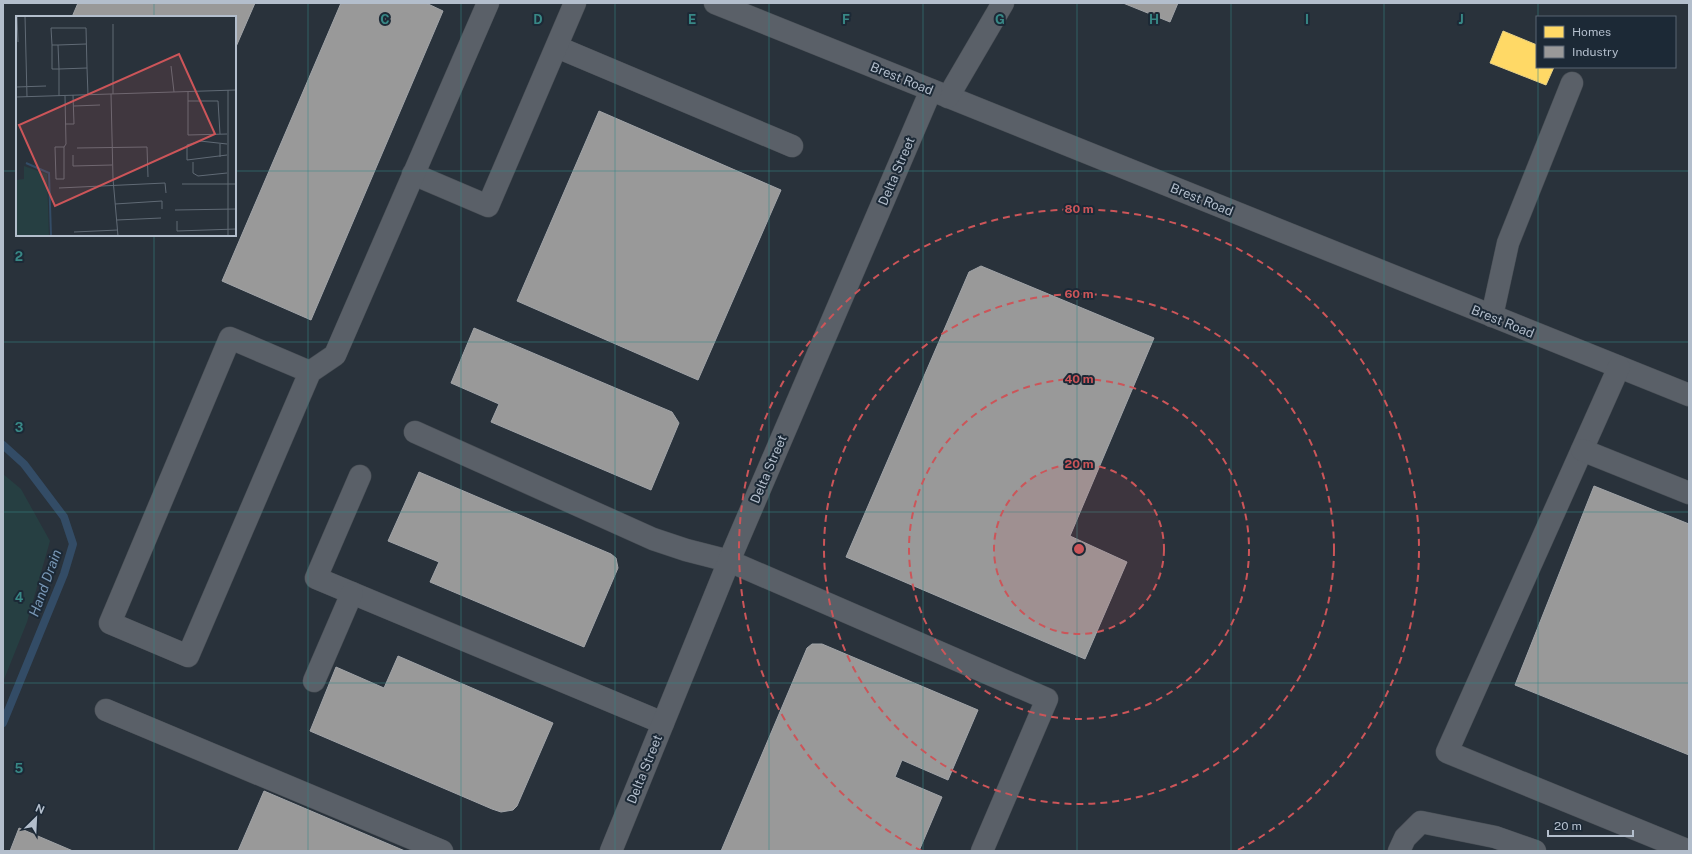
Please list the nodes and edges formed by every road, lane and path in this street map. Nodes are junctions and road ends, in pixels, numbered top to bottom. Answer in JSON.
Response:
{"nodes":[{"id":1,"x":488,"y":3,"type":"edge"},
{"id":2,"x":575,"y":3,"type":"edge"},
{"id":3,"x":1003,"y":3,"type":"edge"},
{"id":4,"x":724,"y":5,"type":"edge"},
{"id":5,"x":557,"y":47,"type":"junction"},
{"id":6,"x":1572,"y":83,"type":"dead end"},
{"id":7,"x":939,"y":93,"type":"junction"},
{"id":8,"x":792,"y":146,"type":"dead end"},
{"id":9,"x":413,"y":174,"type":"junction"},
{"id":10,"x":1492,"y":316,"type":"junction"},
{"id":11,"x":1619,"y":367,"type":"junction"},
{"id":12,"x":310,"y":372,"type":"junction"},
{"id":13,"x":1689,"y":395,"type":"edge"},
{"id":14,"x":415,"y":432,"type":"dead end"},
{"id":15,"x":1582,"y":450,"type":"junction"},
{"id":16,"x":360,"y":476,"type":"dead end"},
{"id":17,"x":1689,"y":493,"type":"edge"},
{"id":18,"x":729,"y":561,"type":"junction"},
{"id":19,"x":352,"y":593,"type":"junction"},
{"id":20,"x":314,"y":681,"type":"dead end"},
{"id":21,"x":106,"y":710,"type":"dead end"},
{"id":22,"x":663,"y":723,"type":"junction"},
{"id":23,"x":442,"y":851,"type":"edge"},
{"id":24,"x":611,"y":851,"type":"edge"},
{"id":25,"x":982,"y":851,"type":"edge"},
{"id":26,"x":1399,"y":851,"type":"edge"},
{"id":27,"x":1535,"y":851,"type":"edge"},
{"id":28,"x":1689,"y":851,"type":"edge"}],
"edges":[{"from":1,"to":9,"type":"street"},
{"from":2,"to":5,"type":"street"},
{"from":3,"to":7,"type":"street","name":"Delta Street"},
{"from":4,"to":7,"type":"street","name":"Brest Road"},
{"from":5,"to":8,"type":"street"},
{"from":5,"to":9,"type":"street"},
{"from":6,"to":10,"type":"street"},
{"from":7,"to":10,"type":"street","name":"Brest Road"},
{"from":7,"to":18,"type":"street","name":"Delta Street"},
{"from":9,"to":12,"type":"street"},
{"from":10,"to":11,"type":"street","name":"Brest Road"},
{"from":11,"to":13,"type":"street","name":"Brest Road"},
{"from":11,"to":15,"type":"street"},
{"from":12,"to":12,"type":"street"},
{"from":14,"to":18,"type":"street"},
{"from":15,"to":17,"type":"street"},
{"from":15,"to":28,"type":"street"},
{"from":16,"to":19,"type":"street"},
{"from":18,"to":22,"type":"street","name":"Delta Street"},
{"from":18,"to":25,"type":"street"},
{"from":19,"to":20,"type":"street"},
{"from":19,"to":22,"type":"street"},
{"from":21,"to":23,"type":"street"},
{"from":22,"to":24,"type":"street","name":"Delta Street"},
{"from":26,"to":27,"type":"street"}]}
